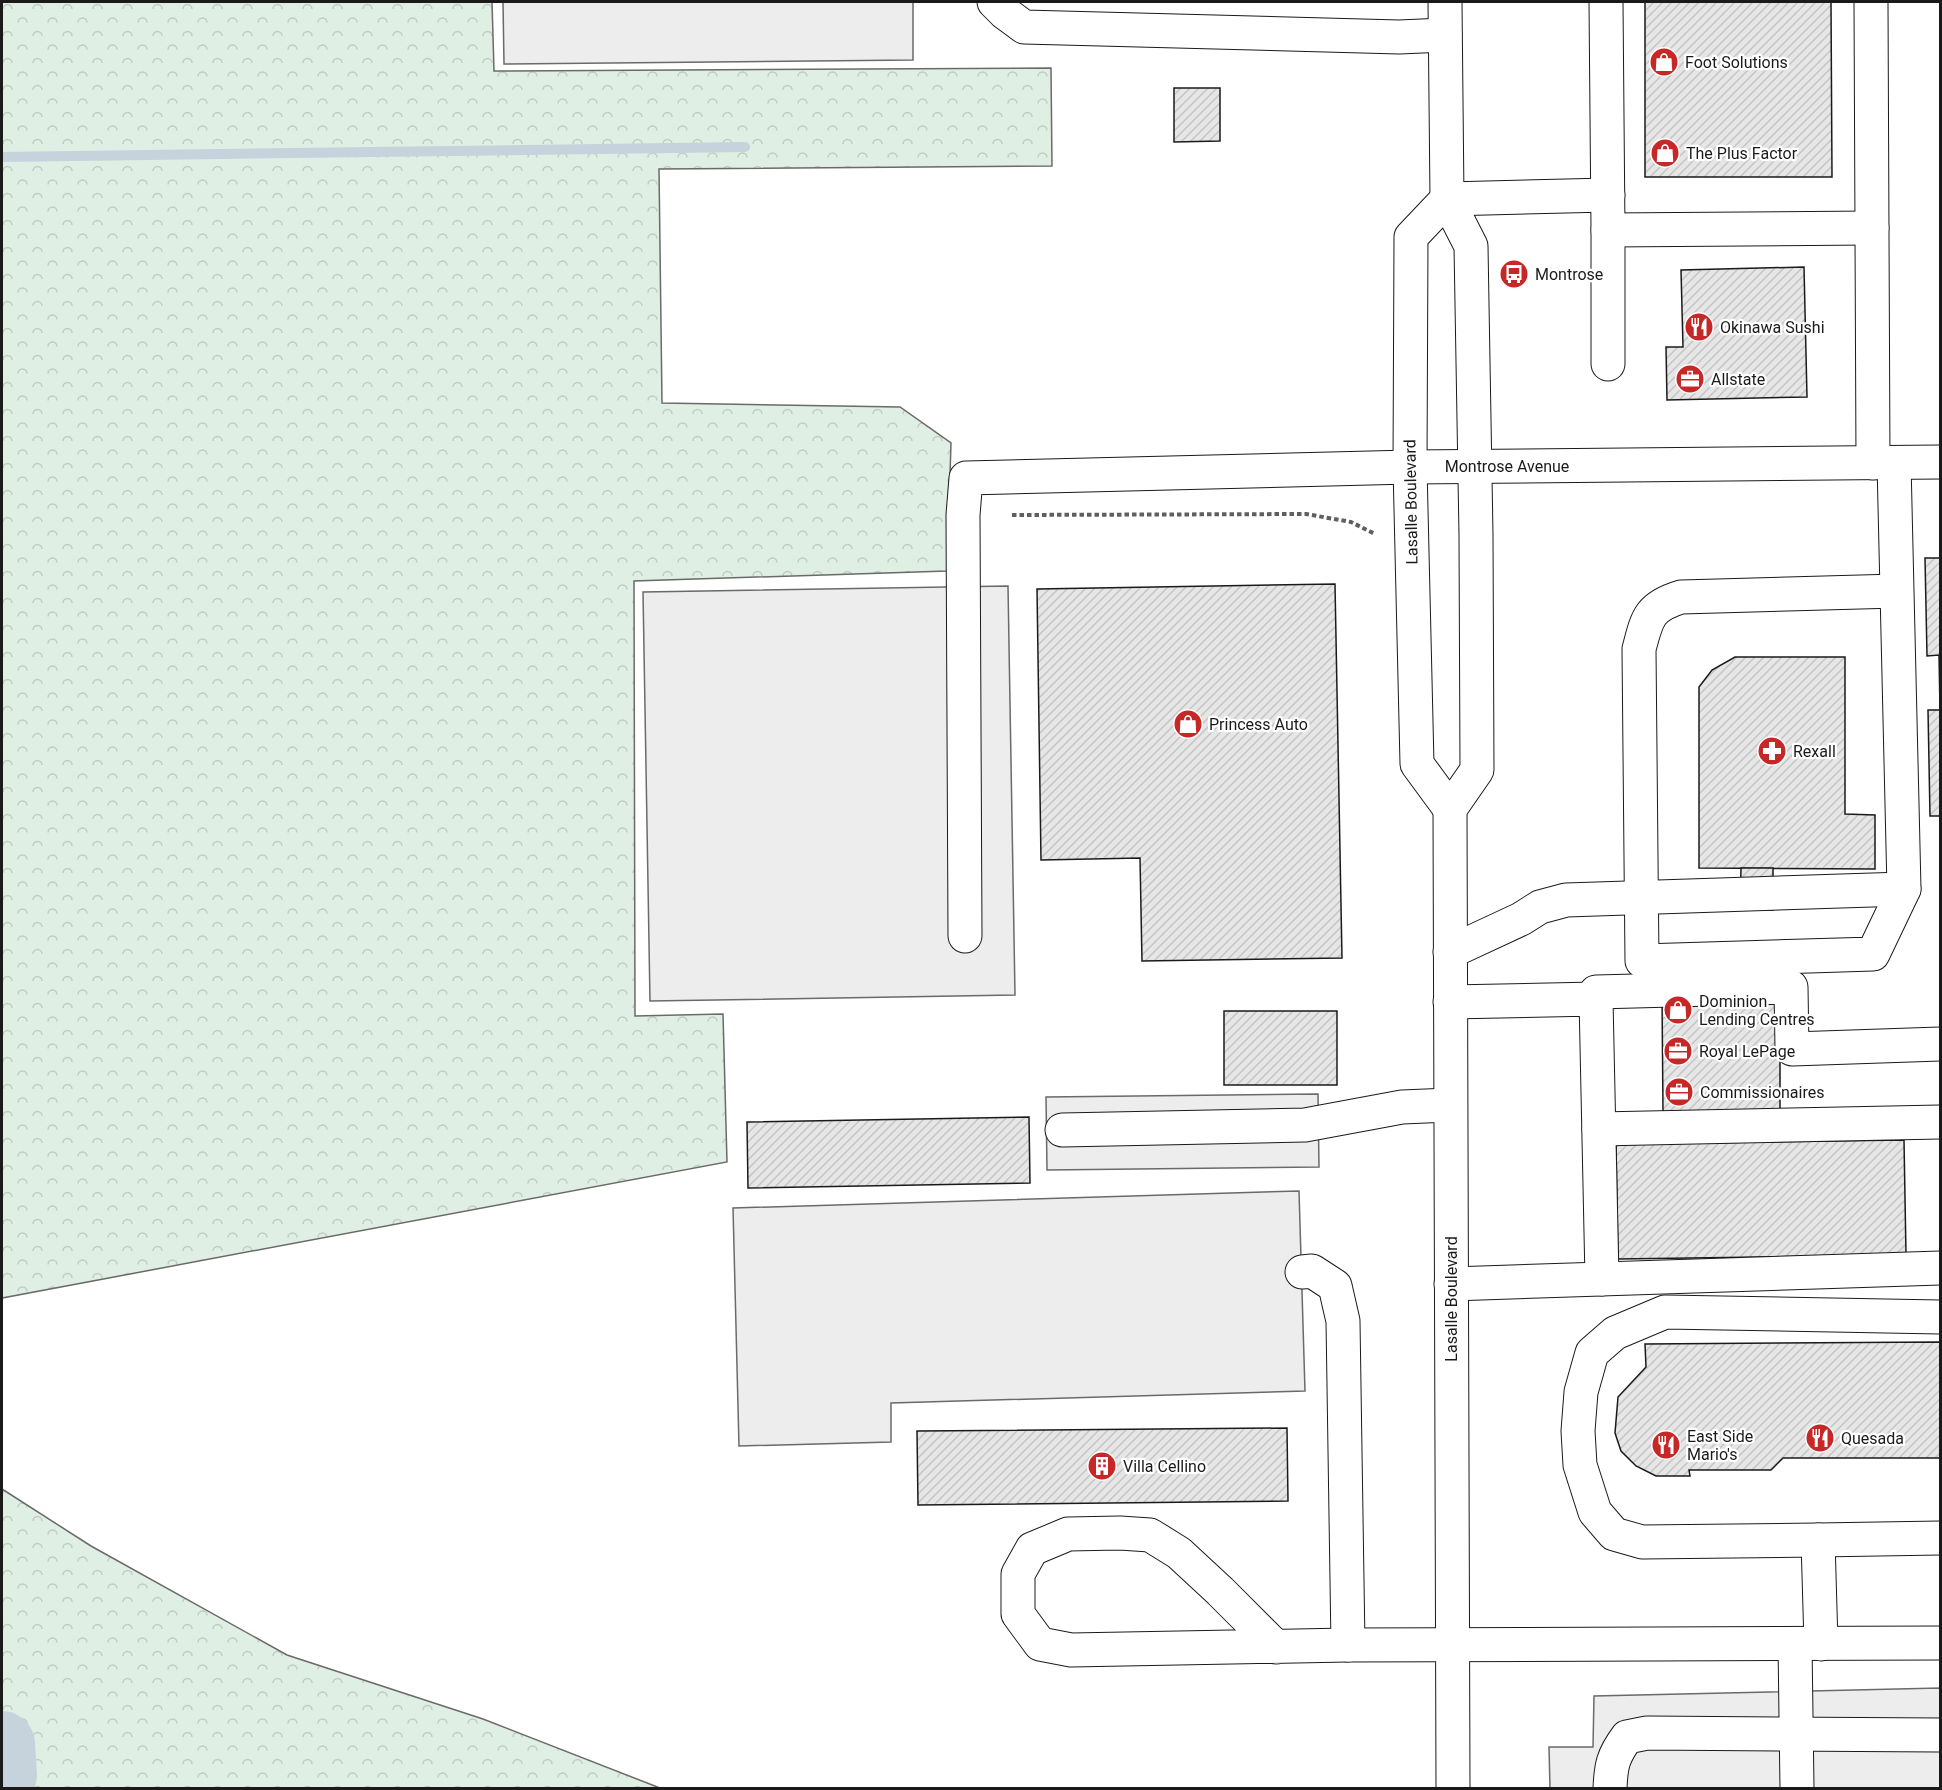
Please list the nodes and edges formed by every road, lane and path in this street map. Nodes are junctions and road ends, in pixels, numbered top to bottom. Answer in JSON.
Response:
{"nodes":[{"id":1,"x":994,"y":2,"type":"edge"},
{"id":2,"x":1445,"y":2,"type":"edge"},
{"id":3,"x":1606,"y":2,"type":"edge"},
{"id":4,"x":1871,"y":2,"type":"edge"},
{"id":5,"x":1445,"y":34,"type":"junction"},
{"id":6,"x":1608,"y":195,"type":"junction"},
{"id":7,"x":1447,"y":199,"type":"junction"},
{"id":8,"x":1872,"y":228,"type":"junction"},
{"id":9,"x":1608,"y":230,"type":"junction"},
{"id":10,"x":1608,"y":364,"type":"dead end"},
{"id":11,"x":1941,"y":462,"type":"edge"},
{"id":12,"x":1884,"y":463,"type":"junction"},
{"id":13,"x":1476,"y":466,"type":"junction"},
{"id":14,"x":1410,"y":467,"type":"junction"},
{"id":15,"x":963,"y":515,"type":"junction"},
{"id":16,"x":1412,"y":537,"type":"junction"},
{"id":17,"x":1897,"y":591,"type":"junction"},
{"id":18,"x":1450,"y":809,"type":"junction"},
{"id":19,"x":1904,"y":889,"type":"junction"},
{"id":20,"x":1641,"y":897,"type":"junction"},
{"id":21,"x":965,"y":936,"type":"dead end"},
{"id":22,"x":1450,"y":952,"type":"junction"},
{"id":23,"x":1596,"y":999,"type":"junction"},
{"id":24,"x":1450,"y":1002,"type":"junction"},
{"id":25,"x":1941,"y":1044,"type":"edge"},
{"id":26,"x":1450,"y":1105,"type":"junction"},
{"id":27,"x":1941,"y":1122,"type":"edge"},
{"id":28,"x":1599,"y":1129,"type":"junction"},
{"id":29,"x":1062,"y":1130,"type":"dead end"},
{"id":30,"x":1941,"y":1268,"type":"edge"},
{"id":31,"x":1302,"y":1272,"type":"dead end"},
{"id":32,"x":1602,"y":1279,"type":"junction"},
{"id":33,"x":1451,"y":1284,"type":"junction"},
{"id":34,"x":1941,"y":1317,"type":"edge"},
{"id":35,"x":1941,"y":1538,"type":"edge"},
{"id":36,"x":1818,"y":1540,"type":"junction"},
{"id":37,"x":1941,"y":1643,"type":"edge"},
{"id":38,"x":1808,"y":1644,"type":"junction"},
{"id":39,"x":1452,"y":1645,"type":"junction"},
{"id":40,"x":1348,"y":1646,"type":"junction"},
{"id":41,"x":1275,"y":1647,"type":"junction"},
{"id":42,"x":1796,"y":1734,"type":"junction"},
{"id":43,"x":1941,"y":1735,"type":"edge"},
{"id":44,"x":1454,"y":1788,"type":"edge"},
{"id":45,"x":1610,"y":1788,"type":"edge"},
{"id":46,"x":1797,"y":1788,"type":"edge"}],
"edges":[{"from":1,"to":5,"type":"main road"},
{"from":2,"to":5,"type":"main road"},
{"from":3,"to":6,"type":"main road"},
{"from":4,"to":8,"type":"main road"},
{"from":5,"to":7,"type":"main road"},
{"from":6,"to":7,"type":"main road"},
{"from":6,"to":9,"type":"main road"},
{"from":7,"to":13,"type":"main road"},
{"from":7,"to":14,"type":"main road","name":"Lasalle Boulevard"},
{"from":8,"to":9,"type":"main road"},
{"from":8,"to":12,"type":"main road"},
{"from":9,"to":10,"type":"main road"},
{"from":11,"to":12,"type":"main road","name":"Montrose Avenue"},
{"from":12,"to":13,"type":"main road","name":"Montrose Avenue"},
{"from":12,"to":17,"type":"main road"},
{"from":13,"to":14,"type":"main road","name":"Montrose Avenue"},
{"from":13,"to":18,"type":"main road"},
{"from":14,"to":15,"type":"main road","name":"Montrose Avenue"},
{"from":14,"to":16,"type":"main road","name":"Lasalle Boulevard"},
{"from":15,"to":16,"type":"path"},
{"from":15,"to":21,"type":"main road"},
{"from":16,"to":18,"type":"main road","name":"Lasalle Boulevard"},
{"from":17,"to":19,"type":"main road"},
{"from":17,"to":20,"type":"main road"},
{"from":18,"to":22,"type":"main road","name":"Lasalle Boulevard"},
{"from":19,"to":20,"type":"main road"},
{"from":19,"to":20,"type":"main road"},
{"from":20,"to":22,"type":"main road"},
{"from":22,"to":24,"type":"main road","name":"Lasalle Boulevard"},
{"from":23,"to":24,"type":"main road"},
{"from":23,"to":25,"type":"main road"},
{"from":23,"to":28,"type":"main road"},
{"from":24,"to":26,"type":"main road","name":"Lasalle Boulevard"},
{"from":26,"to":29,"type":"main road"},
{"from":26,"to":33,"type":"main road","name":"Lasalle Boulevard"},
{"from":27,"to":28,"type":"main road"},
{"from":28,"to":32,"type":"main road"},
{"from":30,"to":32,"type":"main road"},
{"from":31,"to":40,"type":"main road"},
{"from":32,"to":33,"type":"main road"},
{"from":33,"to":39,"type":"main road","name":"Lasalle Boulevard"},
{"from":34,"to":36,"type":"main road"},
{"from":35,"to":36,"type":"main road"},
{"from":36,"to":38,"type":"main road"},
{"from":37,"to":38,"type":"main road"},
{"from":38,"to":39,"type":"main road"},
{"from":38,"to":42,"type":"main road"},
{"from":39,"to":40,"type":"main road"},
{"from":39,"to":44,"type":"main road","name":"Lasalle Boulevard"},
{"from":40,"to":41,"type":"main road"},
{"from":41,"to":41,"type":"main road"},
{"from":42,"to":43,"type":"main road"},
{"from":42,"to":45,"type":"main road"},
{"from":42,"to":46,"type":"main road"}]}
